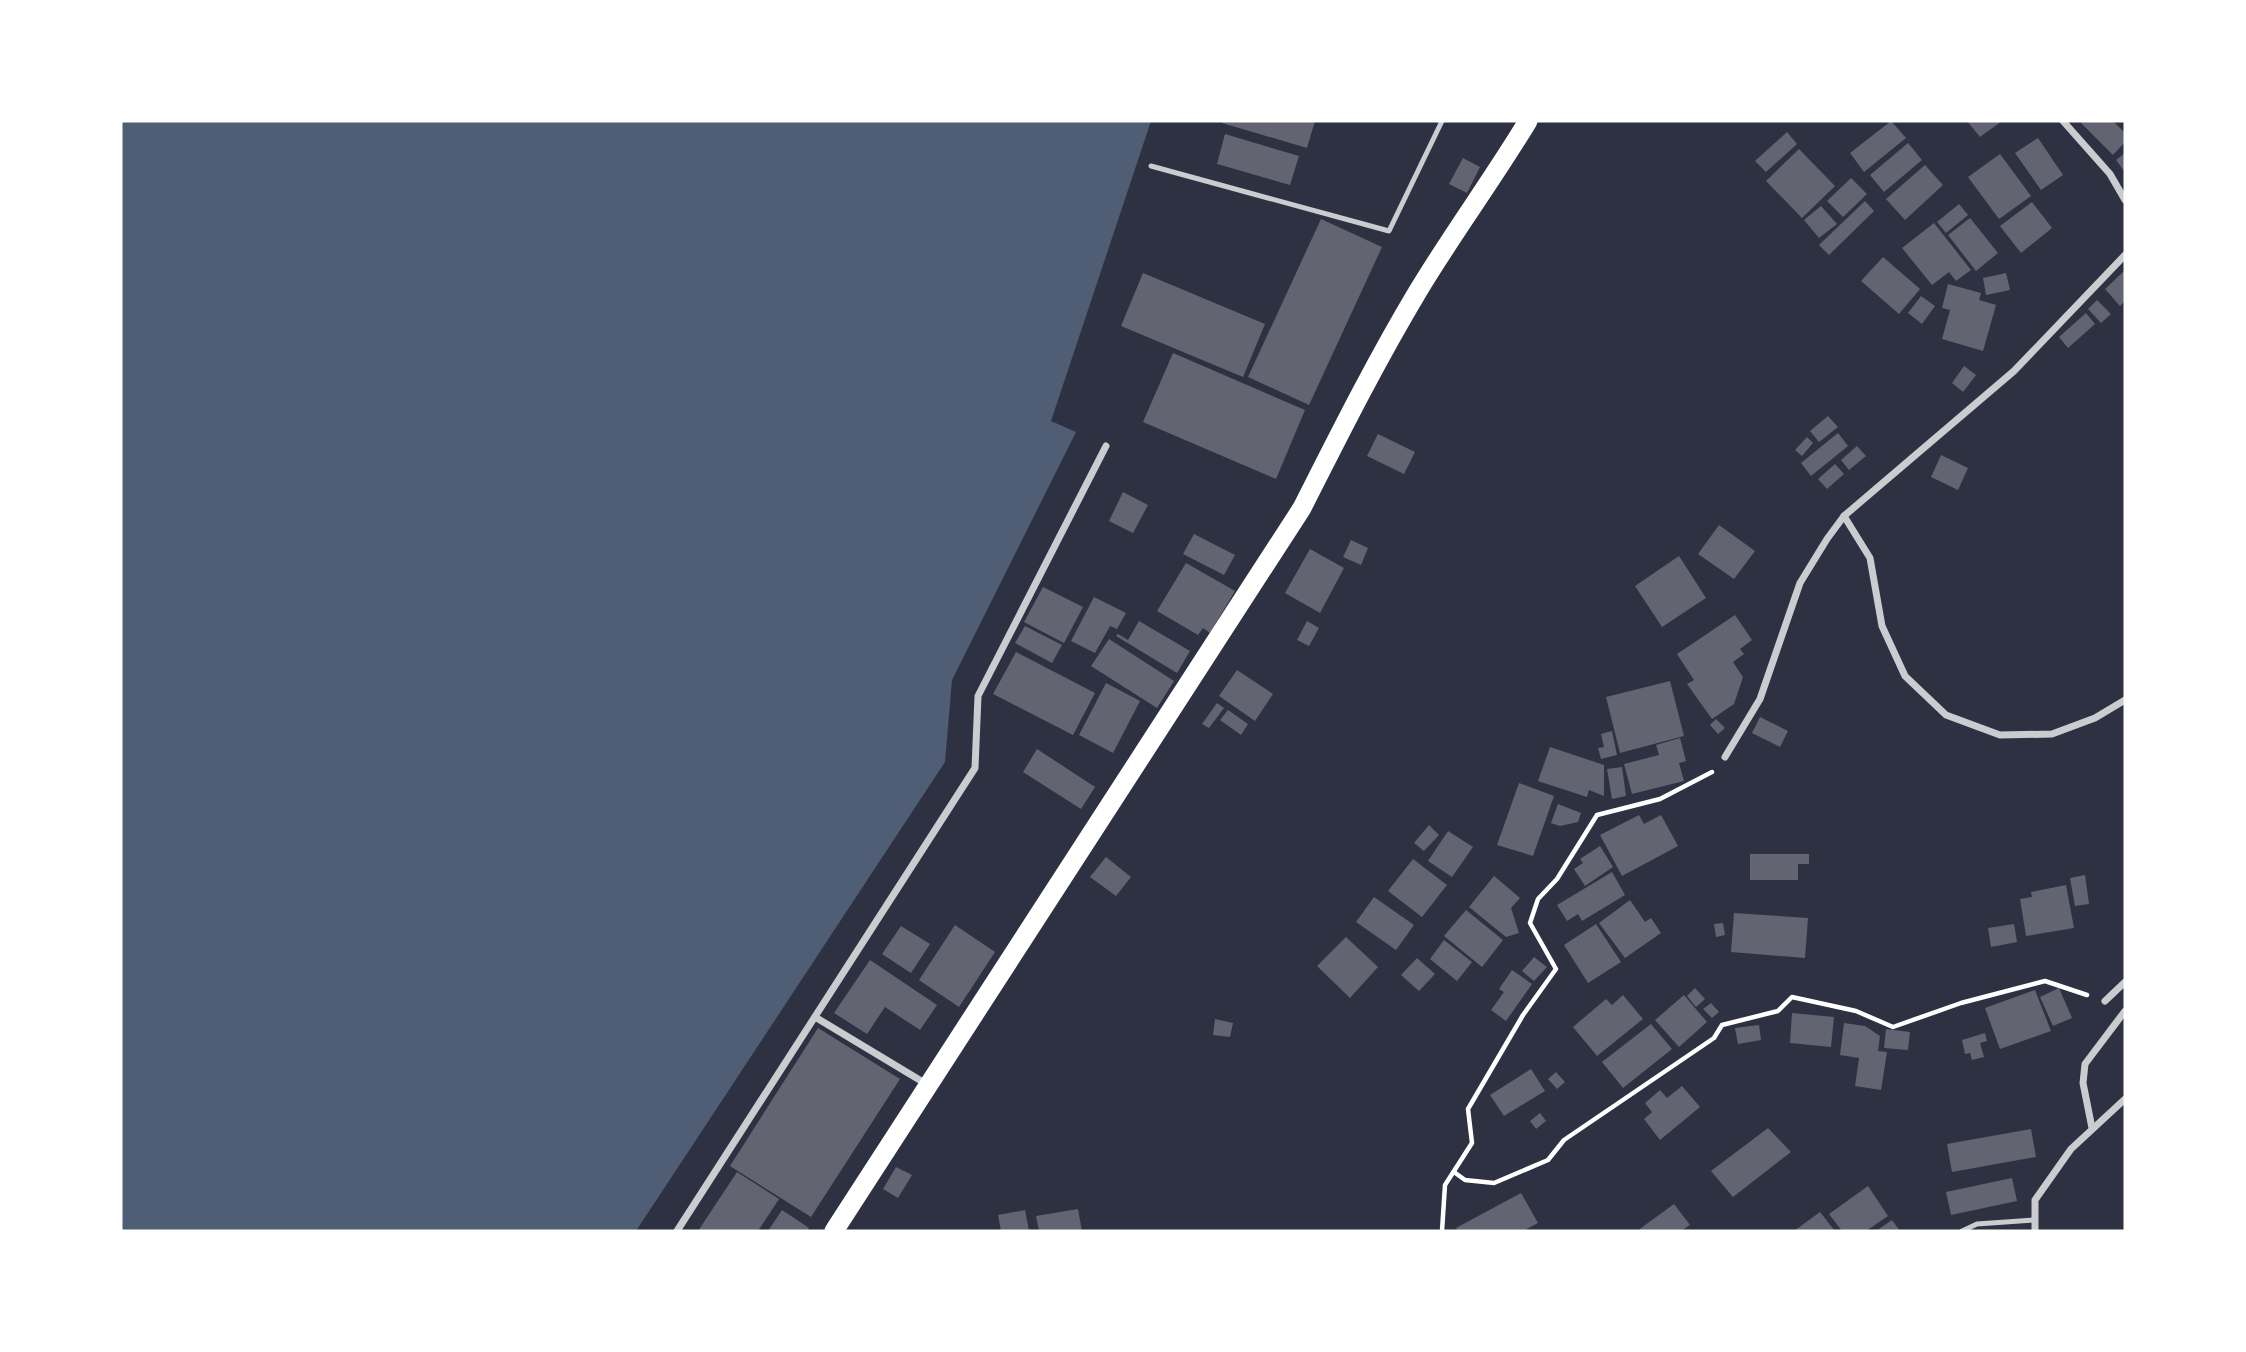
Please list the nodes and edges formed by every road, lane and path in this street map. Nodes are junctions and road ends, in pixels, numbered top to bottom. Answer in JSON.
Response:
{"nodes":[{"id":1,"x":1442,"y":121,"type":"edge"},
{"id":2,"x":1528,"y":121,"type":"edge"},
{"id":3,"x":2063,"y":121,"type":"edge"},
{"id":4,"x":1151,"y":166,"type":"dead end"},
{"id":5,"x":2125,"y":200,"type":"edge"},
{"id":6,"x":2125,"y":255,"type":"edge"},
{"id":7,"x":1106,"y":446,"type":"dead end"},
{"id":8,"x":1844,"y":516,"type":"junction"},
{"id":9,"x":2125,"y":700,"type":"edge"},
{"id":10,"x":1725,"y":757,"type":"joint"},
{"id":11,"x":2125,"y":982,"type":"edge"},
{"id":12,"x":2105,"y":1001,"type":"joint"},
{"id":13,"x":2125,"y":1011,"type":"edge"},
{"id":14,"x":815,"y":1017,"type":"junction"},
{"id":15,"x":929,"y":1086,"type":"junction"},
{"id":16,"x":2125,"y":1099,"type":"edge"},
{"id":17,"x":2092,"y":1128,"type":"junction"},
{"id":18,"x":1454,"y":1172,"type":"junction"},
{"id":19,"x":2035,"y":1220,"type":"junction"},
{"id":20,"x":677,"y":1231,"type":"edge"},
{"id":21,"x":834,"y":1231,"type":"edge"},
{"id":22,"x":1442,"y":1231,"type":"edge"},
{"id":23,"x":1962,"y":1231,"type":"edge"},
{"id":24,"x":2035,"y":1231,"type":"edge"}],
"edges":[{"from":1,"to":4,"type":"lane"},
{"from":2,"to":15,"type":"highway"},
{"from":3,"to":5,"type":"street"},
{"from":6,"to":8,"type":"street"},
{"from":7,"to":14,"type":"street"},
{"from":8,"to":9,"type":"street"},
{"from":8,"to":10,"type":"street"},
{"from":10,"to":18,"type":"path"},
{"from":11,"to":12,"type":"street"},
{"from":12,"to":18,"type":"path"},
{"from":13,"to":17,"type":"street"},
{"from":14,"to":15,"type":"street"},
{"from":14,"to":20,"type":"street"},
{"from":15,"to":21,"type":"highway"},
{"from":16,"to":17,"type":"street"},
{"from":17,"to":19,"type":"street"},
{"from":18,"to":22,"type":"path"},
{"from":19,"to":23,"type":"lane"},
{"from":19,"to":24,"type":"street"}]}
